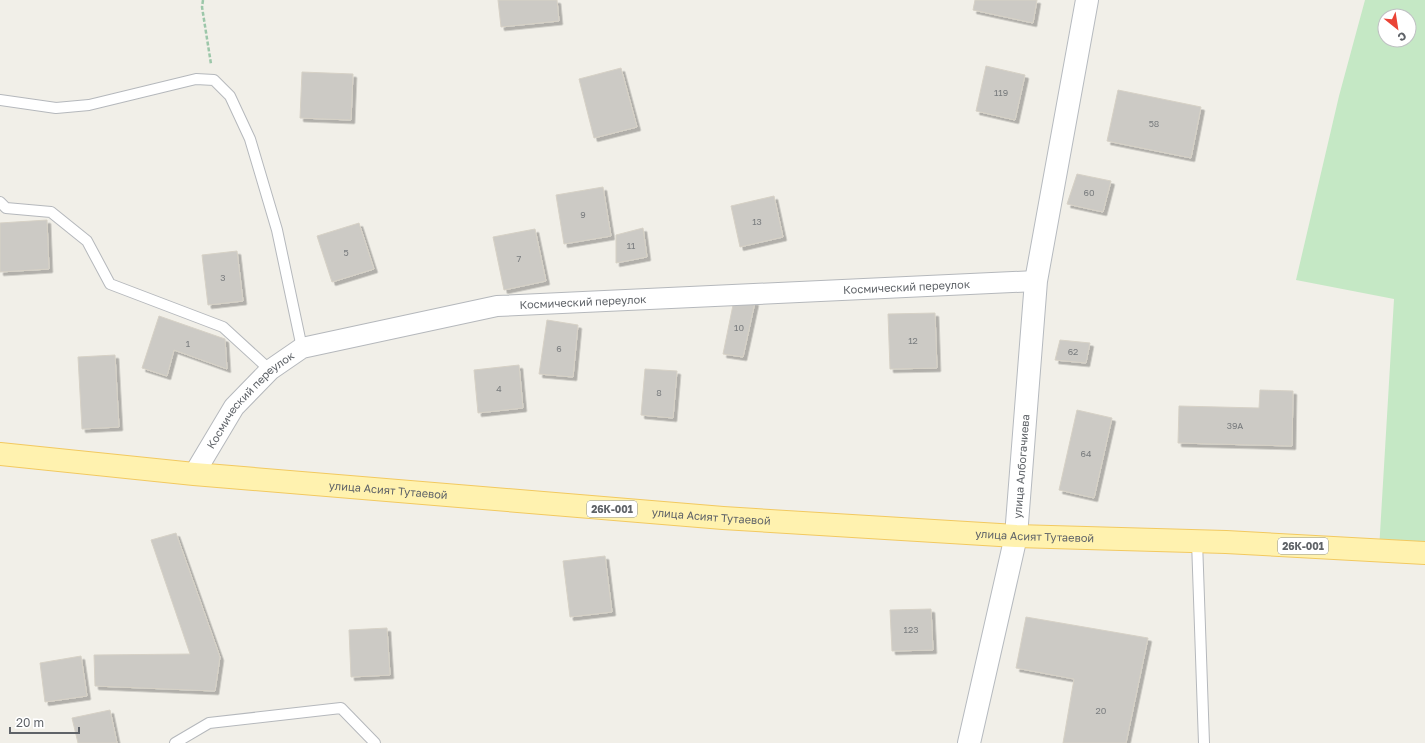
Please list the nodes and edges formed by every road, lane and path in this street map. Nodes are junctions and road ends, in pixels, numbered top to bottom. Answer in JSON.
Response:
{"nodes":[{"id":1,"x":203,"y":0,"type":"edge"},
{"id":2,"x":1087,"y":0,"type":"edge"},
{"id":3,"x":214,"y":80,"type":"junction"},
{"id":4,"x":0,"y":100,"type":"edge"},
{"id":5,"x":0,"y":202,"type":"edge"},
{"id":6,"x":1036,"y":281,"type":"junction"},
{"id":7,"x":302,"y":348,"type":"junction"},
{"id":8,"x":270,"y":370,"type":"junction"},
{"id":9,"x":0,"y":454,"type":"edge"},
{"id":10,"x":194,"y":474,"type":"junction"},
{"id":11,"x":1016,"y":536,"type":"junction"},
{"id":12,"x":1197,"y":541,"type":"junction"},
{"id":13,"x":1425,"y":553,"type":"edge"},
{"id":14,"x":175,"y":743,"type":"edge"},
{"id":15,"x":375,"y":743,"type":"edge"},
{"id":16,"x":969,"y":743,"type":"edge"},
{"id":17,"x":1204,"y":743,"type":"edge"}],
"edges":[{"from":1,"to":3,"type":"path"},
{"from":2,"to":6,"type":"street","name":"улица Албогачиева"},
{"from":3,"to":4,"type":"lane"},
{"from":3,"to":7,"type":"lane"},
{"from":5,"to":8,"type":"lane"},
{"from":6,"to":7,"type":"street","name":"Космический переулок"},
{"from":6,"to":11,"type":"street","name":"улица Албогачиева"},
{"from":7,"to":8,"type":"street","name":"Космический переулок"},
{"from":8,"to":10,"type":"street","name":"Космический переулок"},
{"from":9,"to":10,"type":"main road","name":"улица Асият Тутаевой","number":"26К-001"},
{"from":10,"to":11,"type":"main road","name":"улица Асият Тутаевой","number":"26К-001"},
{"from":11,"to":12,"type":"main road","name":"улица Асият Тутаевой","number":"26К-001"},
{"from":11,"to":16,"type":"street","name":"улица Албогачиева"},
{"from":12,"to":13,"type":"main road","name":"улица Асият Тутаевой","number":"26К-001"},
{"from":12,"to":17,"type":"lane"},
{"from":14,"to":15,"type":"lane"}]}
